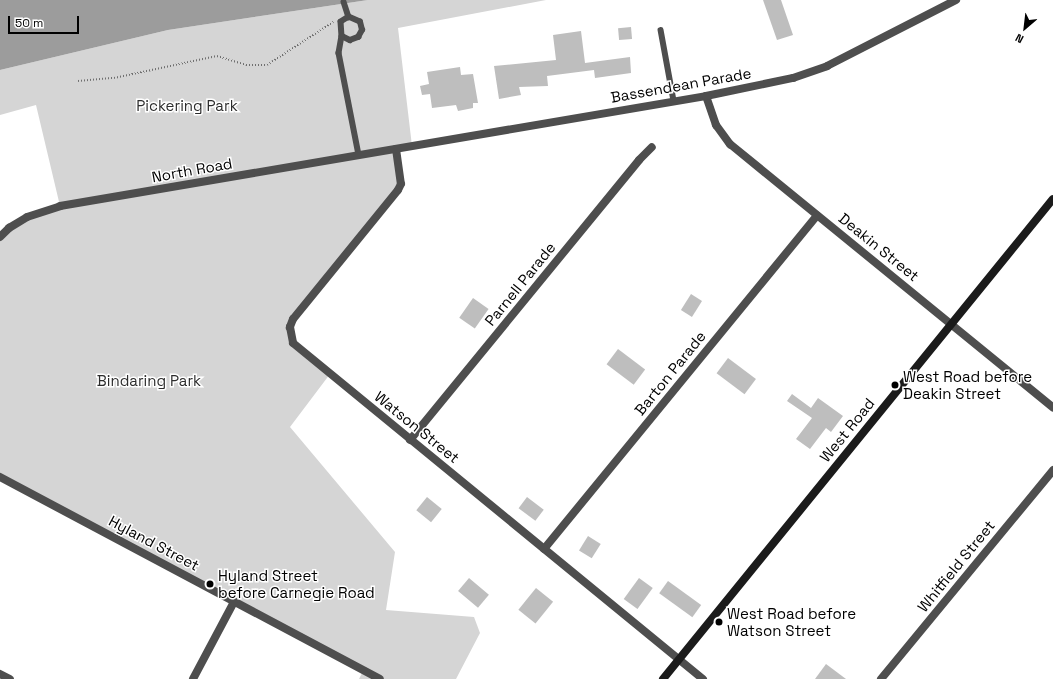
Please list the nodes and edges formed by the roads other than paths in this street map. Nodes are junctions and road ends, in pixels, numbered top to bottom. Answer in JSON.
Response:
{"nodes":[{"id":1,"x":956,"y":0,"type":"edge"},
{"id":2,"x":344,"y":2,"type":"dead end"},
{"id":3,"x":347,"y":18,"type":"junction"},
{"id":4,"x":660,"y":30,"type":"dead end"},
{"id":5,"x":342,"y":36,"type":"junction"},
{"id":6,"x":706,"y":96,"type":"junction"},
{"id":7,"x":674,"y":102,"type":"junction"},
{"id":8,"x":652,"y":147,"type":"dead end"},
{"id":9,"x":396,"y":149,"type":"junction"},
{"id":10,"x":359,"y":155,"type":"junction"},
{"id":11,"x":1053,"y":198,"type":"edge"},
{"id":12,"x":817,"y":215,"type":"junction"},
{"id":13,"x":0,"y":237,"type":"edge"},
{"id":14,"x":951,"y":324,"type":"junction"},
{"id":15,"x":1053,"y":407,"type":"edge"},
{"id":16,"x":410,"y":440,"type":"junction"},
{"id":17,"x":1053,"y":470,"type":"edge"},
{"id":18,"x":0,"y":478,"type":"edge"},
{"id":19,"x":544,"y":549,"type":"junction"},
{"id":20,"x":234,"y":602,"type":"junction"},
{"id":21,"x":679,"y":659,"type":"junction"},
{"id":22,"x":0,"y":674,"type":"edge"},
{"id":23,"x":10,"y":679,"type":"edge"},
{"id":24,"x":193,"y":679,"type":"edge"},
{"id":25,"x":380,"y":679,"type":"edge"},
{"id":26,"x":664,"y":679,"type":"edge"},
{"id":27,"x":703,"y":679,"type":"edge"},
{"id":28,"x":881,"y":679,"type":"edge"}],
"edges":[{"from":1,"to":6,"type":"street","name":"Bassendean Parade"},
{"from":2,"to":3,"type":"lane"},
{"from":3,"to":5,"type":"lane"},
{"from":3,"to":5,"type":"lane"},
{"from":4,"to":7,"type":"lane"},
{"from":5,"to":10,"type":"lane"},
{"from":6,"to":7,"type":"street","name":"Bassendean Parade"},
{"from":6,"to":12,"type":"street","name":"Deakin Street"},
{"from":7,"to":9,"type":"street","name":"Bassendean Parade"},
{"from":8,"to":16,"type":"street","name":"Parnell Parade"},
{"from":9,"to":10,"type":"street","name":"North Road"},
{"from":9,"to":16,"type":"street","name":"Watson Street"},
{"from":10,"to":13,"type":"street","name":"North Road"},
{"from":11,"to":14,"type":"street","name":"West Road"},
{"from":12,"to":14,"type":"street","name":"Deakin Street"},
{"from":12,"to":19,"type":"street","name":"Barton Parade"},
{"from":14,"to":15,"type":"street","name":"Deakin Street"},
{"from":14,"to":21,"type":"street","name":"West Road"},
{"from":16,"to":19,"type":"street","name":"Watson Street"},
{"from":17,"to":28,"type":"street","name":"Whitfield Street"},
{"from":18,"to":20,"type":"street","name":"Hyland Street"},
{"from":19,"to":21,"type":"street","name":"Watson Street"},
{"from":20,"to":24,"type":"street"},
{"from":20,"to":25,"type":"street","name":"Hyland Street"},
{"from":21,"to":26,"type":"street","name":"West Road"},
{"from":21,"to":27,"type":"street","name":"Watson Street"},
{"from":22,"to":23,"type":"street"}]}
